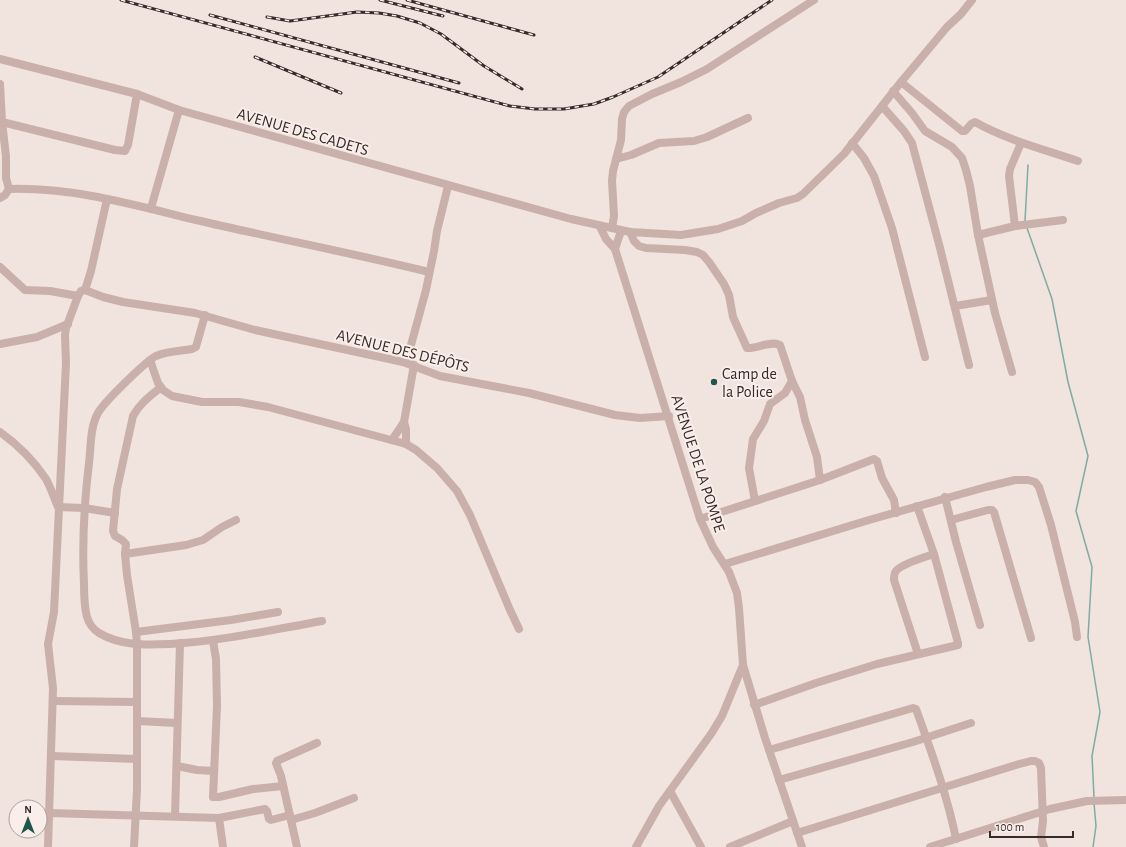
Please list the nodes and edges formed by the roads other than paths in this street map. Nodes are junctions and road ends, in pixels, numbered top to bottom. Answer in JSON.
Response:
{"nodes":[{"id":1,"x":814,"y":0,"type":"edge"},
{"id":2,"x":972,"y":0,"type":"edge"},
{"id":3,"x":0,"y":59,"type":"edge"},
{"id":4,"x":900,"y":82,"type":"junction"},
{"id":5,"x":0,"y":84,"type":"edge"},
{"id":6,"x":893,"y":91,"type":"junction"},
{"id":7,"x":137,"y":94,"type":"junction"},
{"id":8,"x":882,"y":106,"type":"junction"},
{"id":9,"x":179,"y":110,"type":"junction"},
{"id":10,"x":748,"y":118,"type":"dead end"},
{"id":11,"x":2,"y":122,"type":"junction"},
{"id":12,"x":852,"y":143,"type":"junction"},
{"id":13,"x":1021,"y":143,"type":"junction"},
{"id":14,"x":616,"y":159,"type":"junction"},
{"id":15,"x":1078,"y":161,"type":"dead end"},
{"id":16,"x":448,"y":186,"type":"junction"},
{"id":17,"x":9,"y":190,"type":"junction"},
{"id":18,"x":0,"y":198,"type":"edge"},
{"id":19,"x":108,"y":199,"type":"junction"},
{"id":20,"x":151,"y":208,"type":"junction"},
{"id":21,"x":1063,"y":220,"type":"dead end"},
{"id":22,"x":600,"y":226,"type":"junction"},
{"id":23,"x":1015,"y":226,"type":"junction"},
{"id":24,"x":612,"y":228,"type":"junction"},
{"id":25,"x":621,"y":231,"type":"junction"},
{"id":26,"x":630,"y":232,"type":"junction"},
{"id":27,"x":978,"y":235,"type":"junction"},
{"id":28,"x":615,"y":249,"type":"junction"},
{"id":29,"x":0,"y":267,"type":"edge"},
{"id":30,"x":429,"y":272,"type":"junction"},
{"id":31,"x":85,"y":290,"type":"junction"},
{"id":32,"x":78,"y":296,"type":"junction"},
{"id":33,"x":992,"y":300,"type":"junction"},
{"id":34,"x":955,"y":306,"type":"junction"},
{"id":35,"x":205,"y":315,"type":"junction"},
{"id":36,"x":68,"y":324,"type":"junction"},
{"id":37,"x":0,"y":344,"type":"edge"},
{"id":38,"x":925,"y":357,"type":"dead end"},
{"id":39,"x":150,"y":360,"type":"junction"},
{"id":40,"x":409,"y":362,"type":"junction"},
{"id":41,"x":970,"y":365,"type":"dead end"},
{"id":42,"x":1012,"y":372,"type":"dead end"},
{"id":43,"x":792,"y":381,"type":"junction"},
{"id":44,"x":161,"y":386,"type":"junction"},
{"id":45,"x":669,"y":416,"type":"junction"},
{"id":46,"x":404,"y":422,"type":"junction"},
{"id":47,"x":0,"y":432,"type":"edge"},
{"id":48,"x":392,"y":440,"type":"junction"},
{"id":49,"x":406,"y":444,"type":"junction"},
{"id":50,"x":820,"y":480,"type":"junction"},
{"id":51,"x":945,"y":498,"type":"junction"},
{"id":52,"x":755,"y":501,"type":"junction"},
{"id":53,"x":917,"y":506,"type":"junction"},
{"id":54,"x":58,"y":507,"type":"junction"},
{"id":55,"x":84,"y":508,"type":"junction"},
{"id":56,"x":115,"y":513,"type":"junction"},
{"id":57,"x":896,"y":513,"type":"junction"},
{"id":58,"x":700,"y":519,"type":"junction"},
{"id":59,"x":236,"y":520,"type":"dead end"},
{"id":60,"x":951,"y":520,"type":"junction"},
{"id":61,"x":125,"y":554,"type":"junction"},
{"id":62,"x":934,"y":554,"type":"junction"},
{"id":63,"x":725,"y":564,"type":"junction"},
{"id":64,"x":278,"y":612,"type":"dead end"},
{"id":65,"x":322,"y":621,"type":"dead end"},
{"id":66,"x":980,"y":625,"type":"dead end"},
{"id":67,"x":519,"y":629,"type":"dead end"},
{"id":68,"x":136,"y":632,"type":"junction"},
{"id":69,"x":1077,"y":637,"type":"dead end"},
{"id":70,"x":1031,"y":638,"type":"dead end"},
{"id":71,"x":214,"y":641,"type":"junction"},
{"id":72,"x":180,"y":643,"type":"junction"},
{"id":73,"x":137,"y":644,"type":"junction"},
{"id":74,"x":918,"y":654,"type":"junction"},
{"id":75,"x":743,"y":665,"type":"junction"},
{"id":76,"x":53,"y":700,"type":"junction"},
{"id":77,"x":137,"y":702,"type":"junction"},
{"id":78,"x":754,"y":705,"type":"junction"},
{"id":79,"x":136,"y":721,"type":"junction"},
{"id":80,"x":177,"y":723,"type":"junction"},
{"id":81,"x":971,"y":723,"type":"dead end"},
{"id":82,"x":926,"y":738,"type":"junction"},
{"id":83,"x":317,"y":743,"type":"dead end"},
{"id":84,"x":769,"y":750,"type":"junction"},
{"id":85,"x":51,"y":756,"type":"junction"},
{"id":86,"x":136,"y":759,"type":"junction"},
{"id":87,"x":177,"y":766,"type":"junction"},
{"id":88,"x":214,"y":771,"type":"junction"},
{"id":89,"x":779,"y":780,"type":"junction"},
{"id":90,"x":283,"y":786,"type":"junction"},
{"id":91,"x":943,"y":788,"type":"junction"},
{"id":92,"x":670,"y":791,"type":"junction"},
{"id":93,"x":354,"y":798,"type":"dead end"},
{"id":94,"x":1126,"y":800,"type":"edge"},
{"id":95,"x":1042,"y":811,"type":"junction"},
{"id":96,"x":49,"y":813,"type":"junction"},
{"id":97,"x":136,"y":815,"type":"junction"},
{"id":98,"x":175,"y":816,"type":"junction"},
{"id":99,"x":219,"y":818,"type":"junction"},
{"id":100,"x":290,"y":818,"type":"junction"},
{"id":101,"x":793,"y":821,"type":"junction"},
{"id":102,"x":797,"y":832,"type":"junction"},
{"id":103,"x":951,"y":842,"type":"edge"},
{"id":104,"x":48,"y":847,"type":"edge"},
{"id":105,"x":134,"y":847,"type":"edge"},
{"id":106,"x":223,"y":847,"type":"edge"},
{"id":107,"x":297,"y":847,"type":"edge"},
{"id":108,"x":636,"y":847,"type":"edge"},
{"id":109,"x":701,"y":847,"type":"edge"},
{"id":110,"x":730,"y":847,"type":"edge"},
{"id":111,"x":802,"y":847,"type":"edge"},
{"id":112,"x":930,"y":847,"type":"edge"},
{"id":113,"x":1044,"y":847,"type":"edge"}],
"edges":[{"from":1,"to":14,"type":"street"},
{"from":2,"to":4,"type":"street","name":"AVENUE DES CADETS"},
{"from":3,"to":7,"type":"street","name":"AVENUE DES CADETS"},
{"from":4,"to":6,"type":"street","name":"AVENUE DES CADETS"},
{"from":4,"to":13,"type":"street"},
{"from":5,"to":11,"type":"street"},
{"from":6,"to":8,"type":"street","name":"AVENUE DES CADETS"},
{"from":6,"to":27,"type":"street"},
{"from":7,"to":9,"type":"street","name":"AVENUE DES CADETS"},
{"from":7,"to":11,"type":"street"},
{"from":8,"to":12,"type":"street","name":"AVENUE DES CADETS"},
{"from":8,"to":34,"type":"street"},
{"from":9,"to":16,"type":"street","name":"AVENUE DES CADETS"},
{"from":9,"to":20,"type":"street"},
{"from":10,"to":14,"type":"street"},
{"from":11,"to":17,"type":"street"},
{"from":12,"to":26,"type":"street","name":"AVENUE DES CADETS"},
{"from":12,"to":38,"type":"street"},
{"from":13,"to":15,"type":"street"},
{"from":13,"to":23,"type":"street"},
{"from":14,"to":24,"type":"street"},
{"from":16,"to":22,"type":"street","name":"AVENUE DES CADETS"},
{"from":16,"to":30,"type":"street"},
{"from":17,"to":18,"type":"street"},
{"from":17,"to":19,"type":"street"},
{"from":19,"to":20,"type":"street"},
{"from":19,"to":31,"type":"street"},
{"from":20,"to":30,"type":"street"},
{"from":21,"to":23,"type":"street"},
{"from":22,"to":24,"type":"street","name":"AVENUE DES CADETS"},
{"from":22,"to":28,"type":"street","name":"AVENUE DE LA POMPE"},
{"from":23,"to":27,"type":"street"},
{"from":24,"to":25,"type":"street","name":"AVENUE DES CADETS"},
{"from":25,"to":26,"type":"street","name":"AVENUE DES CADETS"},
{"from":25,"to":28,"type":"street"},
{"from":26,"to":43,"type":"street"},
{"from":27,"to":33,"type":"street"},
{"from":28,"to":45,"type":"street","name":"AVENUE DE LA POMPE"},
{"from":29,"to":32,"type":"street"},
{"from":30,"to":40,"type":"street"},
{"from":31,"to":32,"type":"street"},
{"from":31,"to":35,"type":"street","name":"AVENUE DES DÉPÔTS"},
{"from":32,"to":36,"type":"street"},
{"from":33,"to":34,"type":"street"},
{"from":33,"to":42,"type":"street"},
{"from":34,"to":41,"type":"street"},
{"from":35,"to":39,"type":"street"},
{"from":35,"to":40,"type":"street","name":"AVENUE DES DÉPÔTS"},
{"from":36,"to":37,"type":"street"},
{"from":36,"to":54,"type":"street"},
{"from":39,"to":44,"type":"street"},
{"from":39,"to":55,"type":"street"},
{"from":40,"to":45,"type":"street","name":"AVENUE DES DÉPÔTS"},
{"from":40,"to":46,"type":"street"},
{"from":43,"to":50,"type":"street"},
{"from":43,"to":52,"type":"street"},
{"from":44,"to":48,"type":"street"},
{"from":44,"to":56,"type":"street"},
{"from":45,"to":58,"type":"street","name":"AVENUE DE LA POMPE"},
{"from":46,"to":48,"type":"street"},
{"from":46,"to":49,"type":"street"},
{"from":47,"to":54,"type":"street"},
{"from":48,"to":49,"type":"street"},
{"from":49,"to":67,"type":"street"},
{"from":50,"to":52,"type":"street"},
{"from":50,"to":57,"type":"street"},
{"from":51,"to":53,"type":"street"},
{"from":51,"to":60,"type":"street"},
{"from":51,"to":69,"type":"street"},
{"from":52,"to":58,"type":"street"},
{"from":53,"to":57,"type":"street"},
{"from":53,"to":62,"type":"street"},
{"from":54,"to":55,"type":"street"},
{"from":54,"to":76,"type":"street"},
{"from":55,"to":56,"type":"street"},
{"from":55,"to":73,"type":"street"},
{"from":56,"to":61,"type":"street"},
{"from":57,"to":63,"type":"street"},
{"from":58,"to":63,"type":"street","name":"AVENUE DE LA POMPE"},
{"from":59,"to":61,"type":"street"},
{"from":60,"to":66,"type":"street"},
{"from":60,"to":70,"type":"street"},
{"from":61,"to":68,"type":"street"},
{"from":62,"to":74,"type":"street"},
{"from":62,"to":74,"type":"street"},
{"from":63,"to":75,"type":"street","name":"AVENUE DE LA POMPE"},
{"from":64,"to":68,"type":"street"},
{"from":65,"to":71,"type":"street"},
{"from":68,"to":73,"type":"street"},
{"from":71,"to":72,"type":"street"},
{"from":71,"to":88,"type":"street"},
{"from":72,"to":73,"type":"street"},
{"from":72,"to":80,"type":"street"},
{"from":73,"to":77,"type":"street"},
{"from":74,"to":78,"type":"street"},
{"from":75,"to":78,"type":"street","name":"AVENUE DE LA POMPE"},
{"from":75,"to":92,"type":"street"},
{"from":76,"to":77,"type":"street"},
{"from":76,"to":85,"type":"street"},
{"from":77,"to":79,"type":"street"},
{"from":78,"to":84,"type":"street","name":"AVENUE DE LA POMPE"},
{"from":79,"to":80,"type":"street"},
{"from":79,"to":86,"type":"street"},
{"from":80,"to":87,"type":"street"},
{"from":81,"to":82,"type":"street"},
{"from":82,"to":84,"type":"street"},
{"from":82,"to":89,"type":"street"},
{"from":82,"to":91,"type":"street"},
{"from":83,"to":90,"type":"street"},
{"from":84,"to":89,"type":"street","name":"AVENUE DE LA POMPE"},
{"from":85,"to":86,"type":"street"},
{"from":85,"to":96,"type":"street"},
{"from":86,"to":97,"type":"street"},
{"from":87,"to":88,"type":"street"},
{"from":87,"to":98,"type":"street"},
{"from":88,"to":90,"type":"street"},
{"from":89,"to":101,"type":"street","name":"AVENUE DE LA POMPE"},
{"from":90,"to":100,"type":"street"},
{"from":91,"to":95,"type":"street"},
{"from":91,"to":102,"type":"street"},
{"from":91,"to":103,"type":"street"},
{"from":92,"to":108,"type":"street"},
{"from":92,"to":109,"type":"street"},
{"from":93,"to":100,"type":"street"},
{"from":94,"to":95,"type":"street"},
{"from":95,"to":103,"type":"street"},
{"from":95,"to":113,"type":"street"},
{"from":96,"to":97,"type":"street"},
{"from":96,"to":104,"type":"street"},
{"from":97,"to":98,"type":"street"},
{"from":97,"to":105,"type":"street"},
{"from":98,"to":99,"type":"street"},
{"from":99,"to":100,"type":"street"},
{"from":99,"to":106,"type":"street"},
{"from":100,"to":107,"type":"street"},
{"from":101,"to":102,"type":"street","name":"AVENUE DE LA POMPE"},
{"from":101,"to":110,"type":"street"},
{"from":102,"to":111,"type":"street","name":"AVENUE DE LA POMPE"},
{"from":103,"to":112,"type":"street"}]}
